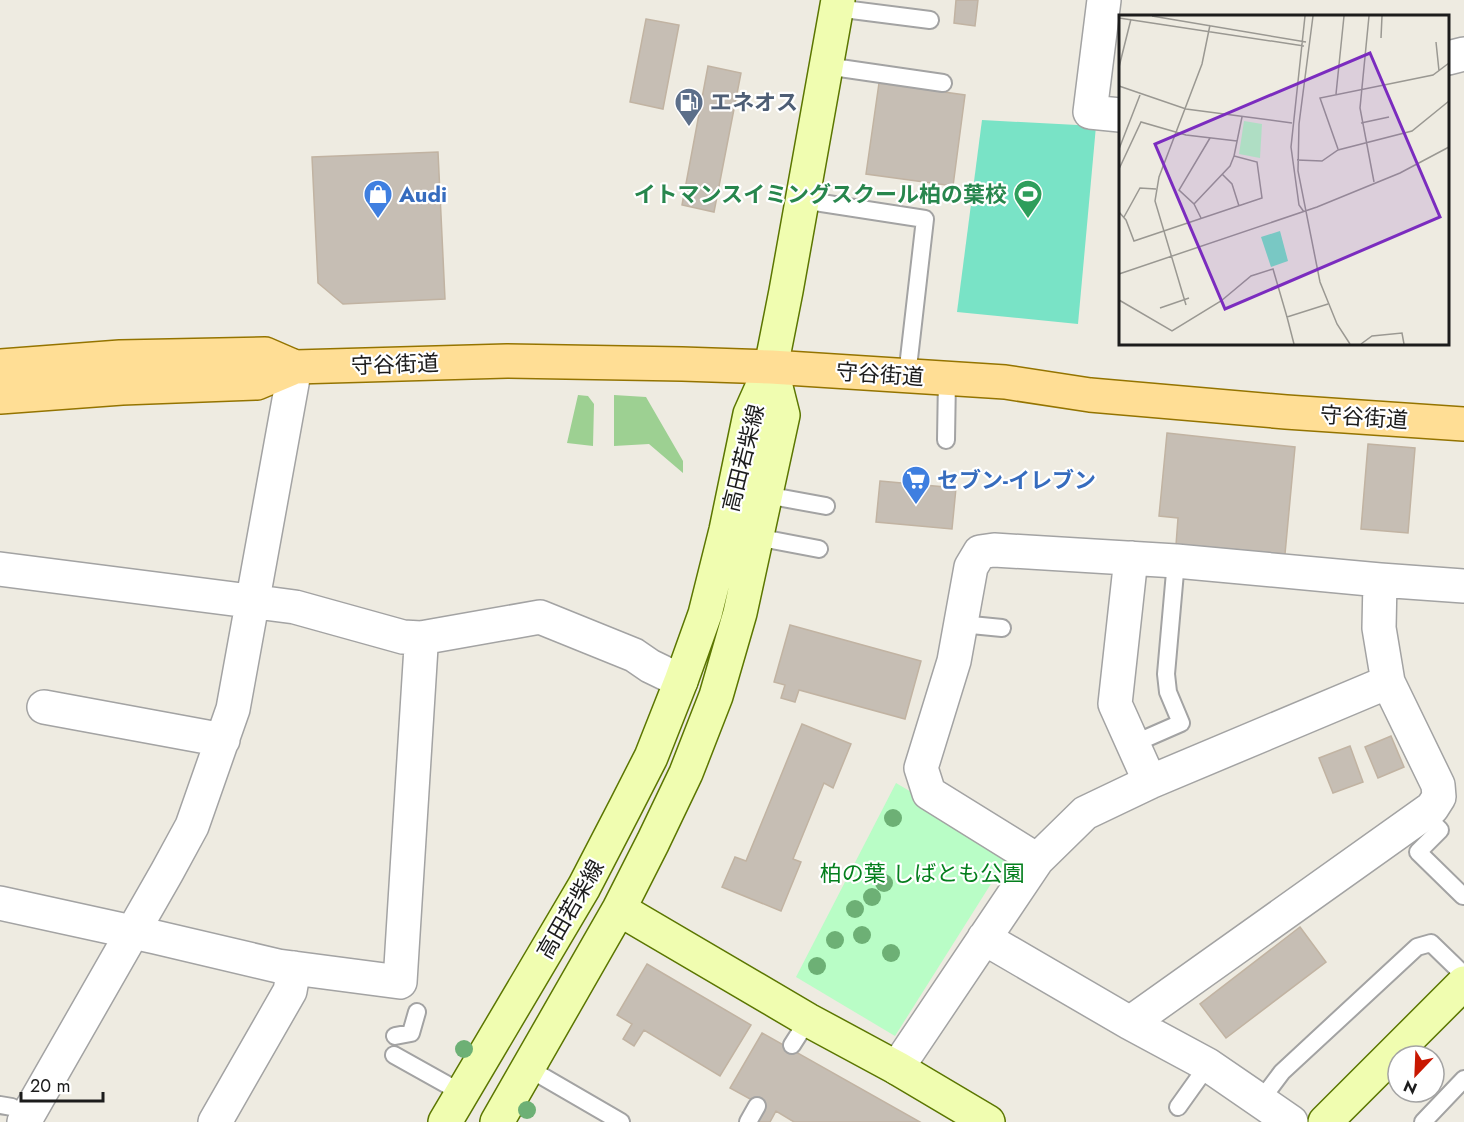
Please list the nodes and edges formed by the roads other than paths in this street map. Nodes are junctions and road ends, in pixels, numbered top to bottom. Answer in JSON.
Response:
{"nodes":[{"id":1,"x":1104,"y":0,"type":"edge"},
{"id":2,"x":837,"y":4,"type":"edge"},
{"id":3,"x":930,"y":20,"type":"dead end"},
{"id":4,"x":1464,"y":54,"type":"edge"},
{"id":5,"x":1449,"y":58,"type":"edge"},
{"id":6,"x":826,"y":66,"type":"junction"},
{"id":7,"x":943,"y":83,"type":"dead end"},
{"id":8,"x":1119,"y":115,"type":"edge"},
{"id":9,"x":802,"y":200,"type":"junction"},
{"id":10,"x":0,"y":366,"type":"edge"},
{"id":11,"x":295,"y":367,"type":"junction"},
{"id":12,"x":771,"y":367,"type":"junction"},
{"id":13,"x":907,"y":376,"type":"junction"},
{"id":14,"x":947,"y":378,"type":"junction"},
{"id":15,"x":0,"y":398,"type":"edge"},
{"id":16,"x":1464,"y":424,"type":"edge"},
{"id":17,"x":946,"y":440,"type":"dead end"},
{"id":18,"x":766,"y":495,"type":"junction"},
{"id":19,"x":826,"y":506,"type":"dead end"},
{"id":20,"x":756,"y":537,"type":"junction"},
{"id":21,"x":819,"y":549,"type":"dead end"},
{"id":22,"x":1131,"y":558,"type":"junction"},
{"id":23,"x":1176,"y":561,"type":"junction"},
{"id":24,"x":0,"y":569,"type":"edge"},
{"id":25,"x":1380,"y":580,"type":"junction"},
{"id":26,"x":1464,"y":586,"type":"edge"},
{"id":27,"x":253,"y":601,"type":"junction"},
{"id":28,"x":961,"y":624,"type":"junction"},
{"id":29,"x":1002,"y":628,"type":"dead end"},
{"id":30,"x":421,"y":647,"type":"dead end"},
{"id":31,"x":681,"y":681,"type":"junction"},
{"id":32,"x":1388,"y":682,"type":"junction"},
{"id":33,"x":44,"y":706,"type":"dead end"},
{"id":34,"x":223,"y":740,"type":"junction"},
{"id":35,"x":1132,"y":744,"type":"junction"},
{"id":36,"x":1150,"y":782,"type":"junction"},
{"id":37,"x":1426,"y":812,"type":"junction"},
{"id":38,"x":1037,"y":860,"type":"junction"},
{"id":39,"x":1464,"y":895,"type":"edge"},
{"id":40,"x":0,"y":903,"type":"edge"},
{"id":41,"x":618,"y":909,"type":"junction"},
{"id":42,"x":132,"y":932,"type":"junction"},
{"id":43,"x":984,"y":938,"type":"junction"},
{"id":44,"x":294,"y":968,"type":"junction"},
{"id":45,"x":1464,"y":975,"type":"edge"},
{"id":46,"x":1464,"y":983,"type":"edge"},
{"id":47,"x":417,"y":1012,"type":"dead end"},
{"id":48,"x":1130,"y":1023,"type":"junction"},
{"id":49,"x":395,"y":1036,"type":"dead end"},
{"id":50,"x":394,"y":1054,"type":"dead end"},
{"id":51,"x":1208,"y":1065,"type":"junction"},
{"id":52,"x":528,"y":1068,"type":"junction"},
{"id":53,"x":897,"y":1068,"type":"junction"},
{"id":54,"x":1464,"y":1079,"type":"edge"},
{"id":55,"x":462,"y":1093,"type":"junction"},
{"id":56,"x":1261,"y":1101,"type":"junction"},
{"id":57,"x":758,"y":1106,"type":"dead end"},
{"id":58,"x":1178,"y":1107,"type":"dead end"},
{"id":59,"x":16,"y":1115,"type":"edge"},
{"id":60,"x":215,"y":1122,"type":"edge"},
{"id":61,"x":446,"y":1122,"type":"edge"},
{"id":62,"x":497,"y":1122,"type":"edge"},
{"id":63,"x":621,"y":1122,"type":"edge"},
{"id":64,"x":748,"y":1122,"type":"edge"},
{"id":65,"x":988,"y":1122,"type":"edge"},
{"id":66,"x":1291,"y":1122,"type":"edge"},
{"id":67,"x":1325,"y":1122,"type":"edge"},
{"id":68,"x":1423,"y":1122,"type":"edge"}],
"edges":[{"from":1,"to":8,"type":"street"},
{"from":2,"to":3,"type":"lane"},
{"from":2,"to":6,"type":"street"},
{"from":4,"to":5,"type":"street"},
{"from":6,"to":7,"type":"lane"},
{"from":6,"to":9,"type":"street"},
{"from":9,"to":12,"type":"street"},
{"from":9,"to":13,"type":"lane"},
{"from":10,"to":11,"type":"main road","name":"守谷街道"},
{"from":11,"to":12,"type":"main road","name":"守谷街道"},
{"from":11,"to":15,"type":"main road","name":"守谷街道"},
{"from":11,"to":27,"type":"street"},
{"from":12,"to":13,"type":"main road","name":"守谷街道"},
{"from":12,"to":18,"type":"street","name":"高田若柴線"},
{"from":12,"to":31,"type":"street","name":"高田若柴線"},
{"from":13,"to":14,"type":"main road","name":"守谷街道"},
{"from":14,"to":16,"type":"main road","name":"守谷街道"},
{"from":14,"to":17,"type":"lane"},
{"from":18,"to":19,"type":"lane"},
{"from":18,"to":20,"type":"street","name":"高田若柴線"},
{"from":20,"to":21,"type":"lane"},
{"from":20,"to":41,"type":"street","name":"高田若柴線"},
{"from":22,"to":23,"type":"street"},
{"from":22,"to":28,"type":"street"},
{"from":22,"to":35,"type":"street"},
{"from":23,"to":25,"type":"street"},
{"from":23,"to":35,"type":"lane"},
{"from":24,"to":27,"type":"street"},
{"from":25,"to":26,"type":"street"},
{"from":25,"to":32,"type":"street"},
{"from":27,"to":31,"type":"street"},
{"from":27,"to":34,"type":"street"},
{"from":28,"to":29,"type":"lane"},
{"from":28,"to":38,"type":"street"},
{"from":30,"to":44,"type":"street"},
{"from":31,"to":55,"type":"street","name":"高田若柴線"},
{"from":32,"to":36,"type":"street"},
{"from":32,"to":37,"type":"street"},
{"from":33,"to":34,"type":"street"},
{"from":34,"to":42,"type":"street"},
{"from":35,"to":36,"type":"street"},
{"from":36,"to":38,"type":"street"},
{"from":37,"to":39,"type":"lane"},
{"from":37,"to":48,"type":"street"},
{"from":38,"to":43,"type":"street"},
{"from":40,"to":42,"type":"street"},
{"from":41,"to":52,"type":"street","name":"高田若柴線"},
{"from":41,"to":53,"type":"street"},
{"from":42,"to":44,"type":"street"},
{"from":42,"to":59,"type":"street"},
{"from":43,"to":48,"type":"street"},
{"from":43,"to":53,"type":"street"},
{"from":44,"to":60,"type":"street"},
{"from":45,"to":56,"type":"lane"},
{"from":46,"to":67,"type":"street"},
{"from":47,"to":49,"type":"lane"},
{"from":48,"to":51,"type":"street"},
{"from":50,"to":55,"type":"lane"},
{"from":51,"to":56,"type":"street"},
{"from":51,"to":58,"type":"lane"},
{"from":52,"to":62,"type":"street","name":"高田若柴線"},
{"from":52,"to":63,"type":"lane"},
{"from":53,"to":65,"type":"street"},
{"from":54,"to":68,"type":"lane"},
{"from":55,"to":61,"type":"street","name":"高田若柴線"},
{"from":56,"to":66,"type":"street"},
{"from":57,"to":64,"type":"lane"}]}
